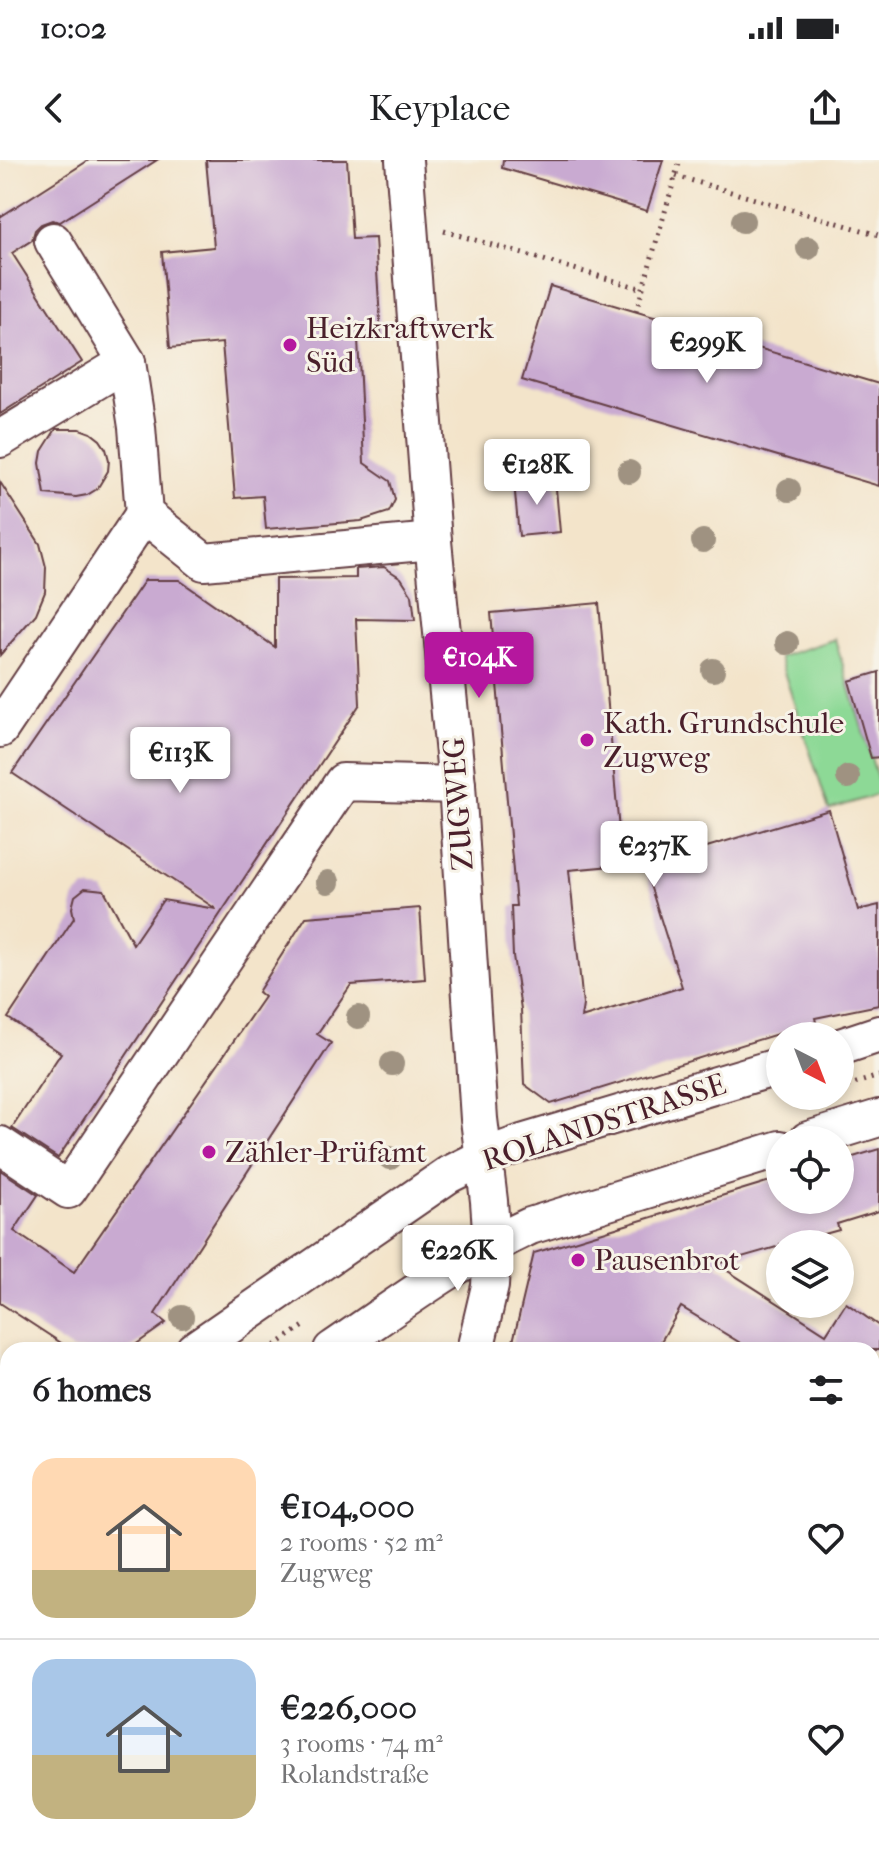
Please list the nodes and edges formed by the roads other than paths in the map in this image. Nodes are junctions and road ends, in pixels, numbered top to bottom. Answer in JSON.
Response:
{"nodes":[{"id":1,"x":404,"y":160,"type":"edge"},
{"id":2,"x":53,"y":241,"type":"dead end"},
{"id":3,"x":127,"y":362,"type":"junction"},
{"id":4,"x":0,"y":439,"type":"edge"},
{"id":5,"x":144,"y":514,"type":"junction"},
{"id":6,"x":433,"y":541,"type":"junction"},
{"id":7,"x":3,"y":718,"type":"edge"},
{"id":8,"x":457,"y":785,"type":"junction"},
{"id":9,"x":879,"y":1034,"type":"edge"},
{"id":10,"x":854,"y":1042,"type":"edge"},
{"id":11,"x":766,"y":1070,"type":"edge"},
{"id":12,"x":879,"y":1118,"type":"edge"},
{"id":13,"x":853,"y":1126,"type":"edge"},
{"id":14,"x":0,"y":1145,"type":"edge"},
{"id":15,"x":766,"y":1153,"type":"edge"},
{"id":16,"x":484,"y":1157,"type":"junction"},
{"id":17,"x":492,"y":1244,"type":"junction"},
{"id":18,"x":206,"y":1342,"type":"edge"},
{"id":19,"x":344,"y":1342,"type":"edge"},
{"id":20,"x":477,"y":1342,"type":"edge"}],
"edges":[{"from":1,"to":6,"type":"street","name":"ZUGWEG"},
{"from":2,"to":3,"type":"street"},
{"from":3,"to":4,"type":"street"},
{"from":3,"to":5,"type":"street"},
{"from":5,"to":6,"type":"street"},
{"from":5,"to":7,"type":"street"},
{"from":6,"to":8,"type":"street","name":"ZUGWEG"},
{"from":8,"to":14,"type":"street"},
{"from":8,"to":16,"type":"street","name":"ZUGWEG"},
{"from":9,"to":10,"type":"street"},
{"from":11,"to":16,"type":"street","name":"ROLANDSTRASSE"},
{"from":12,"to":13,"type":"street"},
{"from":15,"to":17,"type":"street"},
{"from":16,"to":17,"type":"street","name":"ZUGWEG"},
{"from":16,"to":18,"type":"street","name":"ROLANDSTRASSE"},
{"from":17,"to":19,"type":"street"},
{"from":17,"to":20,"type":"street","name":"ZUGWEG"}]}
